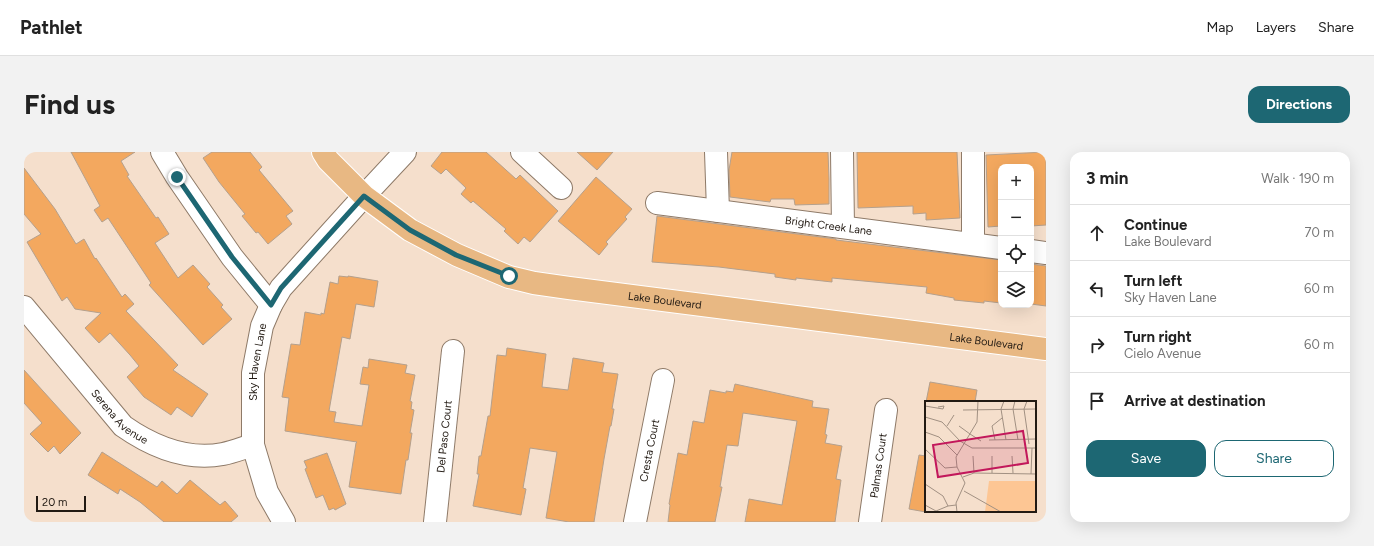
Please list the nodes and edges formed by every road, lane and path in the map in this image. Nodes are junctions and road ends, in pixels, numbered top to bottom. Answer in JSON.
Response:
{"nodes":[{"id":1,"x":162,"y":152,"type":"edge"},
{"id":2,"x":323,"y":152,"type":"edge"},
{"id":3,"x":405,"y":152,"type":"edge"},
{"id":4,"x":522,"y":152,"type":"edge"},
{"id":5,"x":716,"y":152,"type":"edge"},
{"id":6,"x":842,"y":152,"type":"edge"},
{"id":7,"x":973,"y":152,"type":"edge"},
{"id":8,"x":561,"y":188,"type":"dead end"},
{"id":9,"x":364,"y":196,"type":"junction"},
{"id":10,"x":657,"y":203,"type":"dead end"},
{"id":11,"x":718,"y":211,"type":"junction"},
{"id":12,"x":843,"y":227,"type":"junction"},
{"id":13,"x":973,"y":244,"type":"junction"},
{"id":14,"x":998,"y":248,"type":"edge"},
{"id":15,"x":1034,"y":251,"type":"edge"},
{"id":16,"x":1046,"y":253,"type":"edge"},
{"id":17,"x":271,"y":305,"type":"junction"},
{"id":18,"x":24,"y":307,"type":"edge"},
{"id":19,"x":1046,"y":349,"type":"edge"},
{"id":20,"x":453,"y":351,"type":"dead end"},
{"id":21,"x":663,"y":380,"type":"dead end"},
{"id":22,"x":886,"y":410,"type":"dead end"},
{"id":23,"x":252,"y":444,"type":"junction"},
{"id":24,"x":284,"y":522,"type":"edge"},
{"id":25,"x":435,"y":522,"type":"edge"},
{"id":26,"x":635,"y":522,"type":"edge"},
{"id":27,"x":870,"y":522,"type":"edge"}],
"edges":[{"from":1,"to":17,"type":"street"},
{"from":2,"to":9,"type":"main road","name":"Lake Boulevard"},
{"from":3,"to":9,"type":"street","name":"Sky Haven Lane"},
{"from":4,"to":8,"type":"street"},
{"from":5,"to":11,"type":"street"},
{"from":6,"to":12,"type":"street"},
{"from":7,"to":13,"type":"street"},
{"from":9,"to":17,"type":"street","name":"Sky Haven Lane"},
{"from":9,"to":19,"type":"main road","name":"Lake Boulevard"},
{"from":10,"to":11,"type":"street","name":"Bright Creek Lane"},
{"from":11,"to":12,"type":"street","name":"Bright Creek Lane"},
{"from":12,"to":13,"type":"street","name":"Bright Creek Lane"},
{"from":13,"to":14,"type":"street","name":"Bright Creek Lane"},
{"from":15,"to":16,"type":"street"},
{"from":17,"to":23,"type":"street","name":"Sky Haven Lane"},
{"from":18,"to":23,"type":"street","name":"Serena Avenue"},
{"from":20,"to":25,"type":"street","name":"Del Paso Court"},
{"from":21,"to":26,"type":"street","name":"Cresta Court"},
{"from":22,"to":27,"type":"street","name":"Palmas Court"},
{"from":23,"to":24,"type":"street","name":"Sky Haven Lane"}]}
